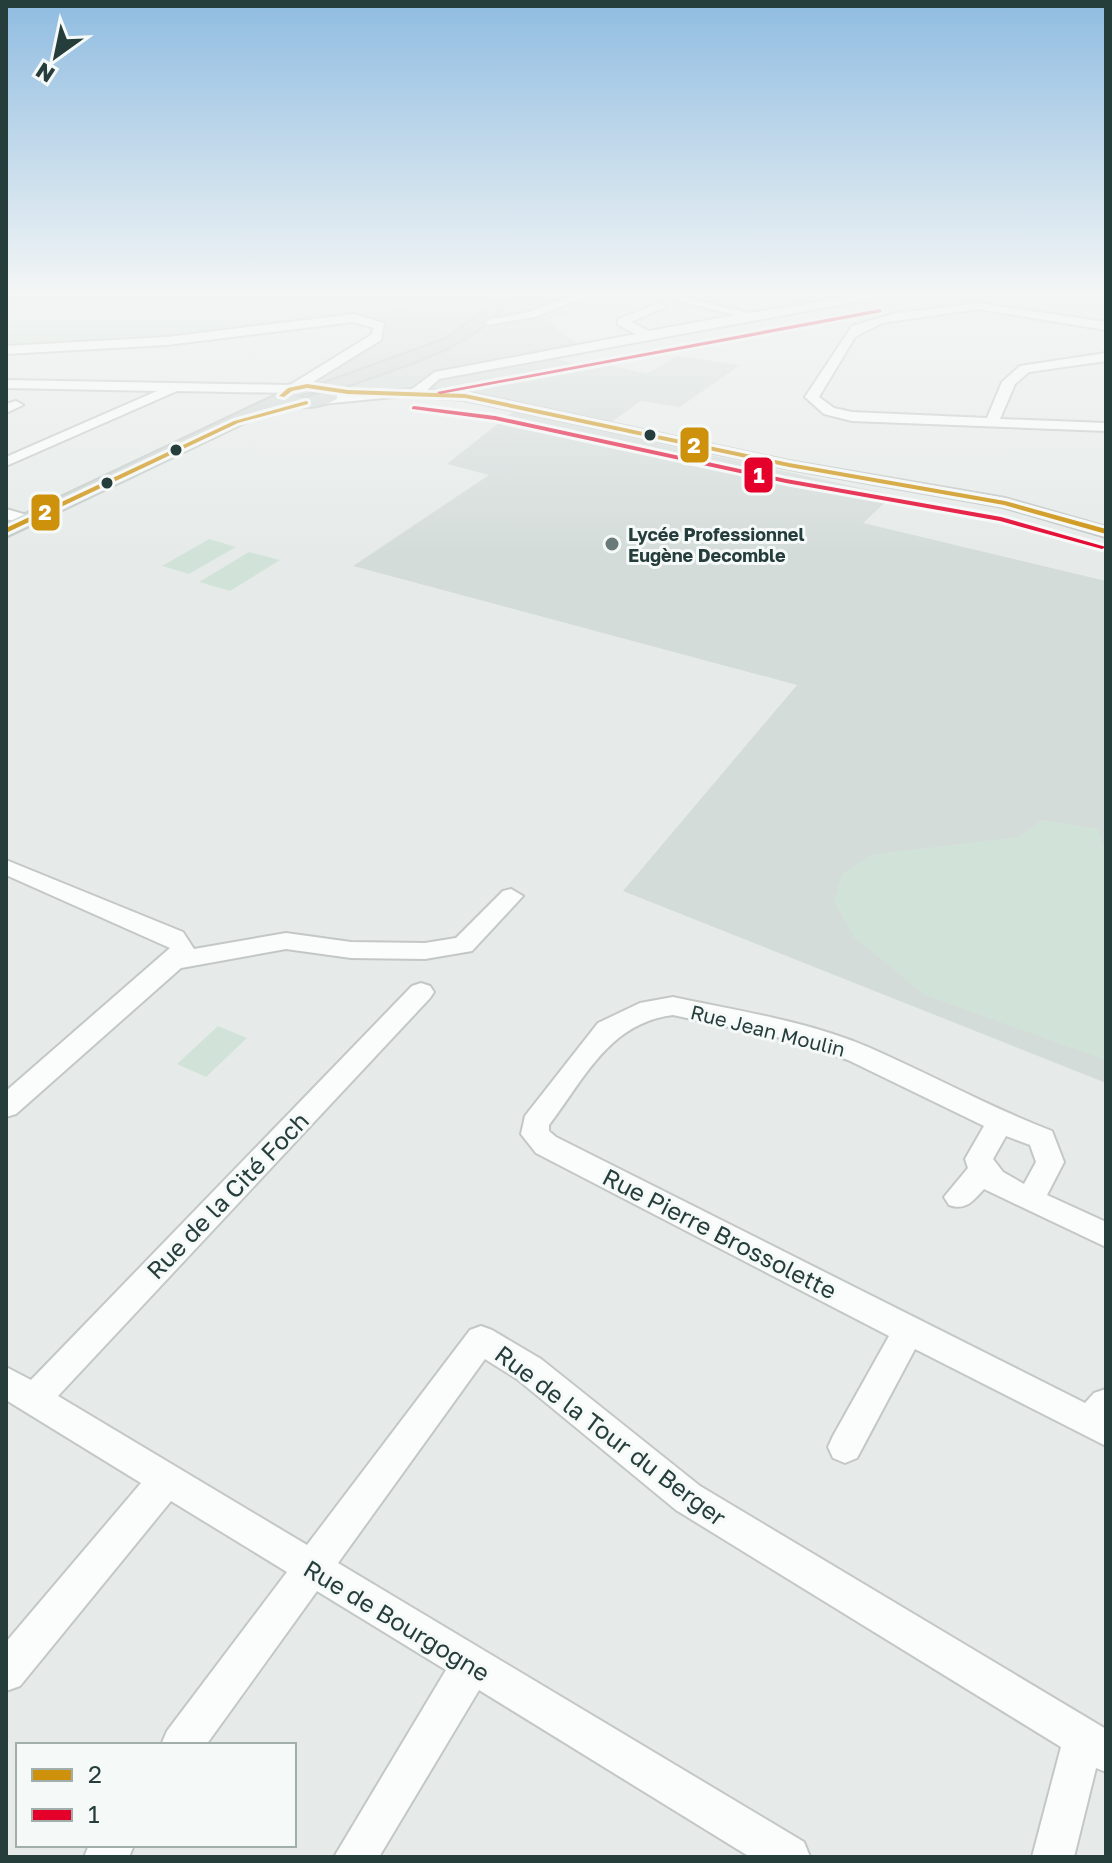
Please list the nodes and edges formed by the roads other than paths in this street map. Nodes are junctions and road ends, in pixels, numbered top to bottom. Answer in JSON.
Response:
{"nodes":[{"id":1,"x":319,"y":379,"type":"edge"},
{"id":2,"x":340,"y":379,"type":"edge"},
{"id":3,"x":343,"y":379,"type":"edge"},
{"id":4,"x":428,"y":379,"type":"edge"},
{"id":5,"x":824,"y":379,"type":"edge"},
{"id":6,"x":1013,"y":379,"type":"edge"},
{"id":7,"x":6,"y":384,"type":"edge"},
{"id":8,"x":178,"y":385,"type":"junction"},
{"id":9,"x":307,"y":391,"type":"junction"},
{"id":10,"x":416,"y":392,"type":"junction"},
{"id":11,"x":992,"y":422,"type":"junction"},
{"id":12,"x":1106,"y":427,"type":"edge"},
{"id":13,"x":6,"y":462,"type":"edge"},
{"id":14,"x":6,"y":514,"type":"edge"},
{"id":15,"x":28,"y":520,"type":"junction"},
{"id":16,"x":6,"y":531,"type":"edge"},
{"id":17,"x":1106,"y":532,"type":"edge"},
{"id":18,"x":6,"y":867,"type":"edge"},
{"id":19,"x":511,"y":896,"type":"dead end"},
{"id":20,"x":178,"y":954,"type":"junction"},
{"id":21,"x":421,"y":992,"type":"dead end"},
{"id":22,"x":6,"y":1107,"type":"edge"},
{"id":23,"x":1000,"y":1122,"type":"junction"},
{"id":24,"x":535,"y":1134,"type":"joint"},
{"id":25,"x":983,"y":1171,"type":"junction"},
{"id":26,"x":959,"y":1197,"type":"dead end"},
{"id":27,"x":1030,"y":1200,"type":"junction"},
{"id":28,"x":1106,"y":1235,"type":"edge"},
{"id":29,"x":909,"y":1330,"type":"junction"},
{"id":30,"x":20,"y":1390,"type":"edge"},
{"id":31,"x":1100,"y":1419,"type":"edge"},
{"id":32,"x":845,"y":1447,"type":"dead end"},
{"id":33,"x":166,"y":1480,"type":"junction"},
{"id":34,"x":314,"y":1570,"type":"junction"},
{"id":35,"x":472,"y":1665,"type":"junction"},
{"id":36,"x":6,"y":1672,"type":"edge"},
{"id":37,"x":183,"y":1743,"type":"edge"},
{"id":38,"x":1095,"y":1745,"type":"edge"},
{"id":39,"x":355,"y":1857,"type":"edge"},
{"id":40,"x":789,"y":1857,"type":"edge"},
{"id":41,"x":1053,"y":1857,"type":"edge"}],
"edges":[{"from":1,"to":9,"type":"street"},
{"from":2,"to":9,"type":"main road"},
{"from":3,"to":9,"type":"main road"},
{"from":4,"to":10,"type":"street"},
{"from":5,"to":11,"type":"street"},
{"from":6,"to":11,"type":"street"},
{"from":7,"to":8,"type":"street"},
{"from":8,"to":9,"type":"street"},
{"from":8,"to":13,"type":"street"},
{"from":9,"to":10,"type":"street"},
{"from":9,"to":15,"type":"main road"},
{"from":10,"to":17,"type":"street"},
{"from":11,"to":12,"type":"street"},
{"from":14,"to":15,"type":"street"},
{"from":15,"to":16,"type":"main road"},
{"from":18,"to":20,"type":"street"},
{"from":19,"to":20,"type":"street"},
{"from":20,"to":22,"type":"street"},
{"from":21,"to":30,"type":"street","name":"Rue de la Cité Foch"},
{"from":23,"to":24,"type":"street","name":"Rue Jean Moulin"},
{"from":23,"to":25,"type":"street"},
{"from":23,"to":27,"type":"street","name":"Rue Jean Moulin"},
{"from":24,"to":29,"type":"street","name":"Rue Pierre Brossolette"},
{"from":25,"to":26,"type":"street"},
{"from":25,"to":27,"type":"street"},
{"from":27,"to":28,"type":"street"},
{"from":29,"to":31,"type":"street","name":"Rue Pierre Brossolette"},
{"from":29,"to":32,"type":"street"},
{"from":30,"to":33,"type":"street","name":"Rue de Bourgogne"},
{"from":33,"to":34,"type":"street","name":"Rue de Bourgogne"},
{"from":33,"to":36,"type":"street"},
{"from":34,"to":35,"type":"street","name":"Rue de Bourgogne"},
{"from":34,"to":37,"type":"street","name":"Rue de la Tour du Berger"},
{"from":34,"to":38,"type":"street","name":"Rue de la Tour du Berger"},
{"from":35,"to":39,"type":"street"},
{"from":35,"to":40,"type":"street","name":"Rue de Bourgogne"},
{"from":38,"to":41,"type":"street"}]}
